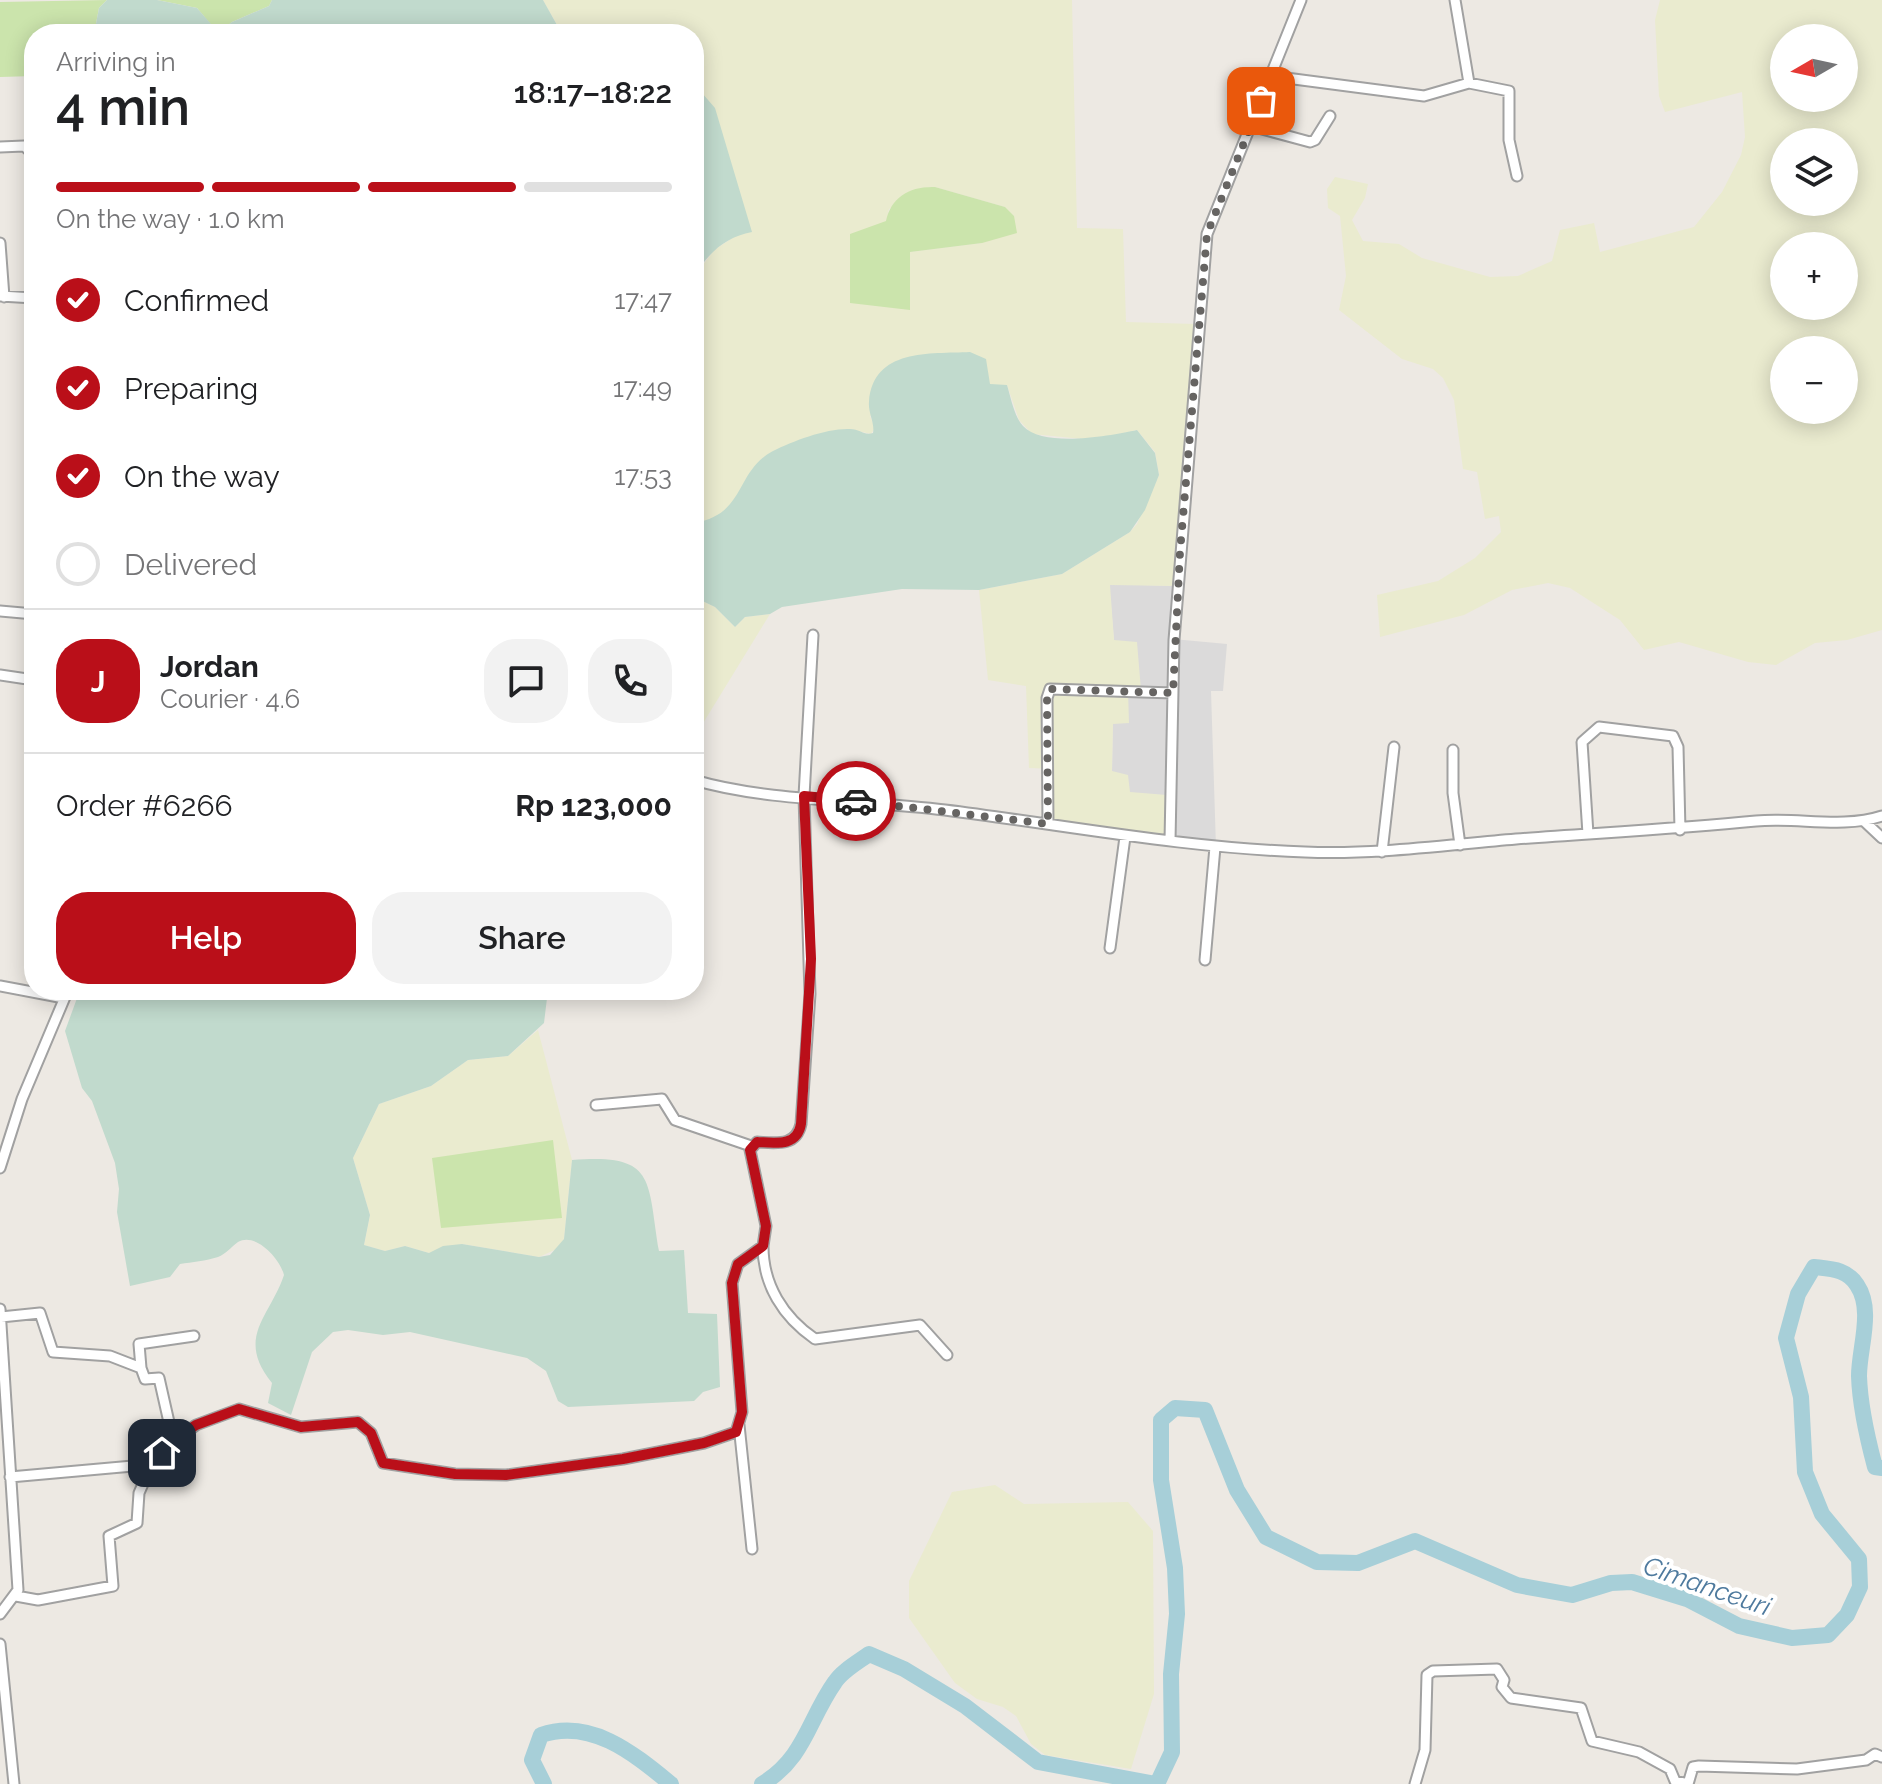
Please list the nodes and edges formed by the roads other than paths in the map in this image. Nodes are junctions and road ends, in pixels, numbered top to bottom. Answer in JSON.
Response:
{"nodes":[{"id":1,"x":1301,"y":0,"type":"edge"},
{"id":2,"x":1455,"y":0,"type":"edge"},
{"id":3,"x":1271,"y":76,"type":"junction"},
{"id":4,"x":1469,"y":83,"type":"junction"},
{"id":5,"x":1330,"y":116,"type":"dead end"},
{"id":6,"x":1251,"y":126,"type":"junction"},
{"id":7,"x":24,"y":146,"type":"edge"},
{"id":8,"x":0,"y":147,"type":"edge"},
{"id":9,"x":1517,"y":176,"type":"dead end"},
{"id":10,"x":0,"y":243,"type":"edge"},
{"id":11,"x":2,"y":297,"type":"edge"},
{"id":12,"x":24,"y":298,"type":"edge"},
{"id":13,"x":0,"y":611,"type":"edge"},
{"id":14,"x":24,"y":613,"type":"edge"},
{"id":15,"x":813,"y":635,"type":"dead end"},
{"id":16,"x":0,"y":675,"type":"edge"},
{"id":17,"x":24,"y":679,"type":"edge"},
{"id":18,"x":1173,"y":693,"type":"junction"},
{"id":19,"x":1394,"y":747,"type":"dead end"},
{"id":20,"x":1453,"y":750,"type":"dead end"},
{"id":21,"x":704,"y":781,"type":"edge"},
{"id":22,"x":804,"y":796,"type":"junction"},
{"id":23,"x":1882,"y":816,"type":"edge"},
{"id":24,"x":1865,"y":822,"type":"junction"},
{"id":25,"x":1048,"y":824,"type":"junction"},
{"id":26,"x":1680,"y":830,"type":"junction"},
{"id":27,"x":1588,"y":834,"type":"junction"},
{"id":28,"x":1125,"y":837,"type":"junction"},
{"id":29,"x":1882,"y":838,"type":"edge"},
{"id":30,"x":1170,"y":841,"type":"junction"},
{"id":31,"x":1460,"y":845,"type":"junction"},
{"id":32,"x":1215,"y":847,"type":"junction"},
{"id":33,"x":1382,"y":852,"type":"junction"},
{"id":34,"x":1110,"y":948,"type":"dead end"},
{"id":35,"x":1205,"y":960,"type":"dead end"},
{"id":36,"x":0,"y":986,"type":"edge"},
{"id":37,"x":24,"y":989,"type":"edge"},
{"id":38,"x":63,"y":1000,"type":"edge"},
{"id":39,"x":596,"y":1105,"type":"dead end"},
{"id":40,"x":751,"y":1146,"type":"junction"},
{"id":41,"x":0,"y":1168,"type":"edge"},
{"id":42,"x":763,"y":1246,"type":"junction"},
{"id":43,"x":1,"y":1313,"type":"edge"},
{"id":44,"x":194,"y":1336,"type":"dead end"},
{"id":45,"x":947,"y":1355,"type":"dead end"},
{"id":46,"x":141,"y":1368,"type":"junction"},
{"id":47,"x":739,"y":1425,"type":"junction"},
{"id":48,"x":173,"y":1440,"type":"junction"},
{"id":49,"x":153,"y":1461,"type":"junction"},
{"id":50,"x":10,"y":1477,"type":"junction"},
{"id":51,"x":11,"y":1491,"type":"junction"},
{"id":52,"x":0,"y":1492,"type":"edge"},
{"id":53,"x":752,"y":1549,"type":"dead end"},
{"id":54,"x":16,"y":1596,"type":"junction"},
{"id":55,"x":1,"y":1610,"type":"edge"},
{"id":56,"x":0,"y":1644,"type":"edge"},
{"id":57,"x":1882,"y":1757,"type":"edge"},
{"id":58,"x":14,"y":1784,"type":"edge"},
{"id":59,"x":1415,"y":1784,"type":"edge"}],
"edges":[{"from":1,"to":3,"type":"street"},
{"from":2,"to":4,"type":"street"},
{"from":3,"to":4,"type":"street"},
{"from":3,"to":6,"type":"street"},
{"from":4,"to":9,"type":"street"},
{"from":5,"to":6,"type":"street"},
{"from":6,"to":18,"type":"street"},
{"from":7,"to":8,"type":"street"},
{"from":10,"to":11,"type":"street"},
{"from":11,"to":12,"type":"street"},
{"from":13,"to":14,"type":"street"},
{"from":15,"to":22,"type":"street"},
{"from":16,"to":17,"type":"street"},
{"from":18,"to":25,"type":"street"},
{"from":18,"to":30,"type":"street"},
{"from":19,"to":33,"type":"street"},
{"from":20,"to":31,"type":"street"},
{"from":21,"to":22,"type":"street"},
{"from":22,"to":25,"type":"street"},
{"from":22,"to":40,"type":"street"},
{"from":23,"to":24,"type":"street"},
{"from":24,"to":26,"type":"street"},
{"from":24,"to":29,"type":"street"},
{"from":25,"to":28,"type":"street"},
{"from":26,"to":27,"type":"street"},
{"from":26,"to":27,"type":"street"},
{"from":27,"to":31,"type":"street"},
{"from":28,"to":30,"type":"street"},
{"from":28,"to":34,"type":"street"},
{"from":30,"to":32,"type":"street"},
{"from":31,"to":33,"type":"street"},
{"from":32,"to":33,"type":"street"},
{"from":32,"to":35,"type":"street"},
{"from":36,"to":37,"type":"street"},
{"from":38,"to":41,"type":"street"},
{"from":39,"to":40,"type":"street"},
{"from":40,"to":42,"type":"street"},
{"from":42,"to":45,"type":"street"},
{"from":42,"to":47,"type":"street"},
{"from":43,"to":46,"type":"street"},
{"from":43,"to":50,"type":"street"},
{"from":44,"to":46,"type":"street"},
{"from":46,"to":48,"type":"street"},
{"from":47,"to":48,"type":"street"},
{"from":47,"to":53,"type":"street"},
{"from":48,"to":49,"type":"street"},
{"from":49,"to":50,"type":"street"},
{"from":49,"to":54,"type":"street"},
{"from":50,"to":51,"type":"street"},
{"from":51,"to":52,"type":"street"},
{"from":51,"to":54,"type":"street"},
{"from":54,"to":55,"type":"street"},
{"from":56,"to":58,"type":"street"},
{"from":57,"to":59,"type":"street"}]}
